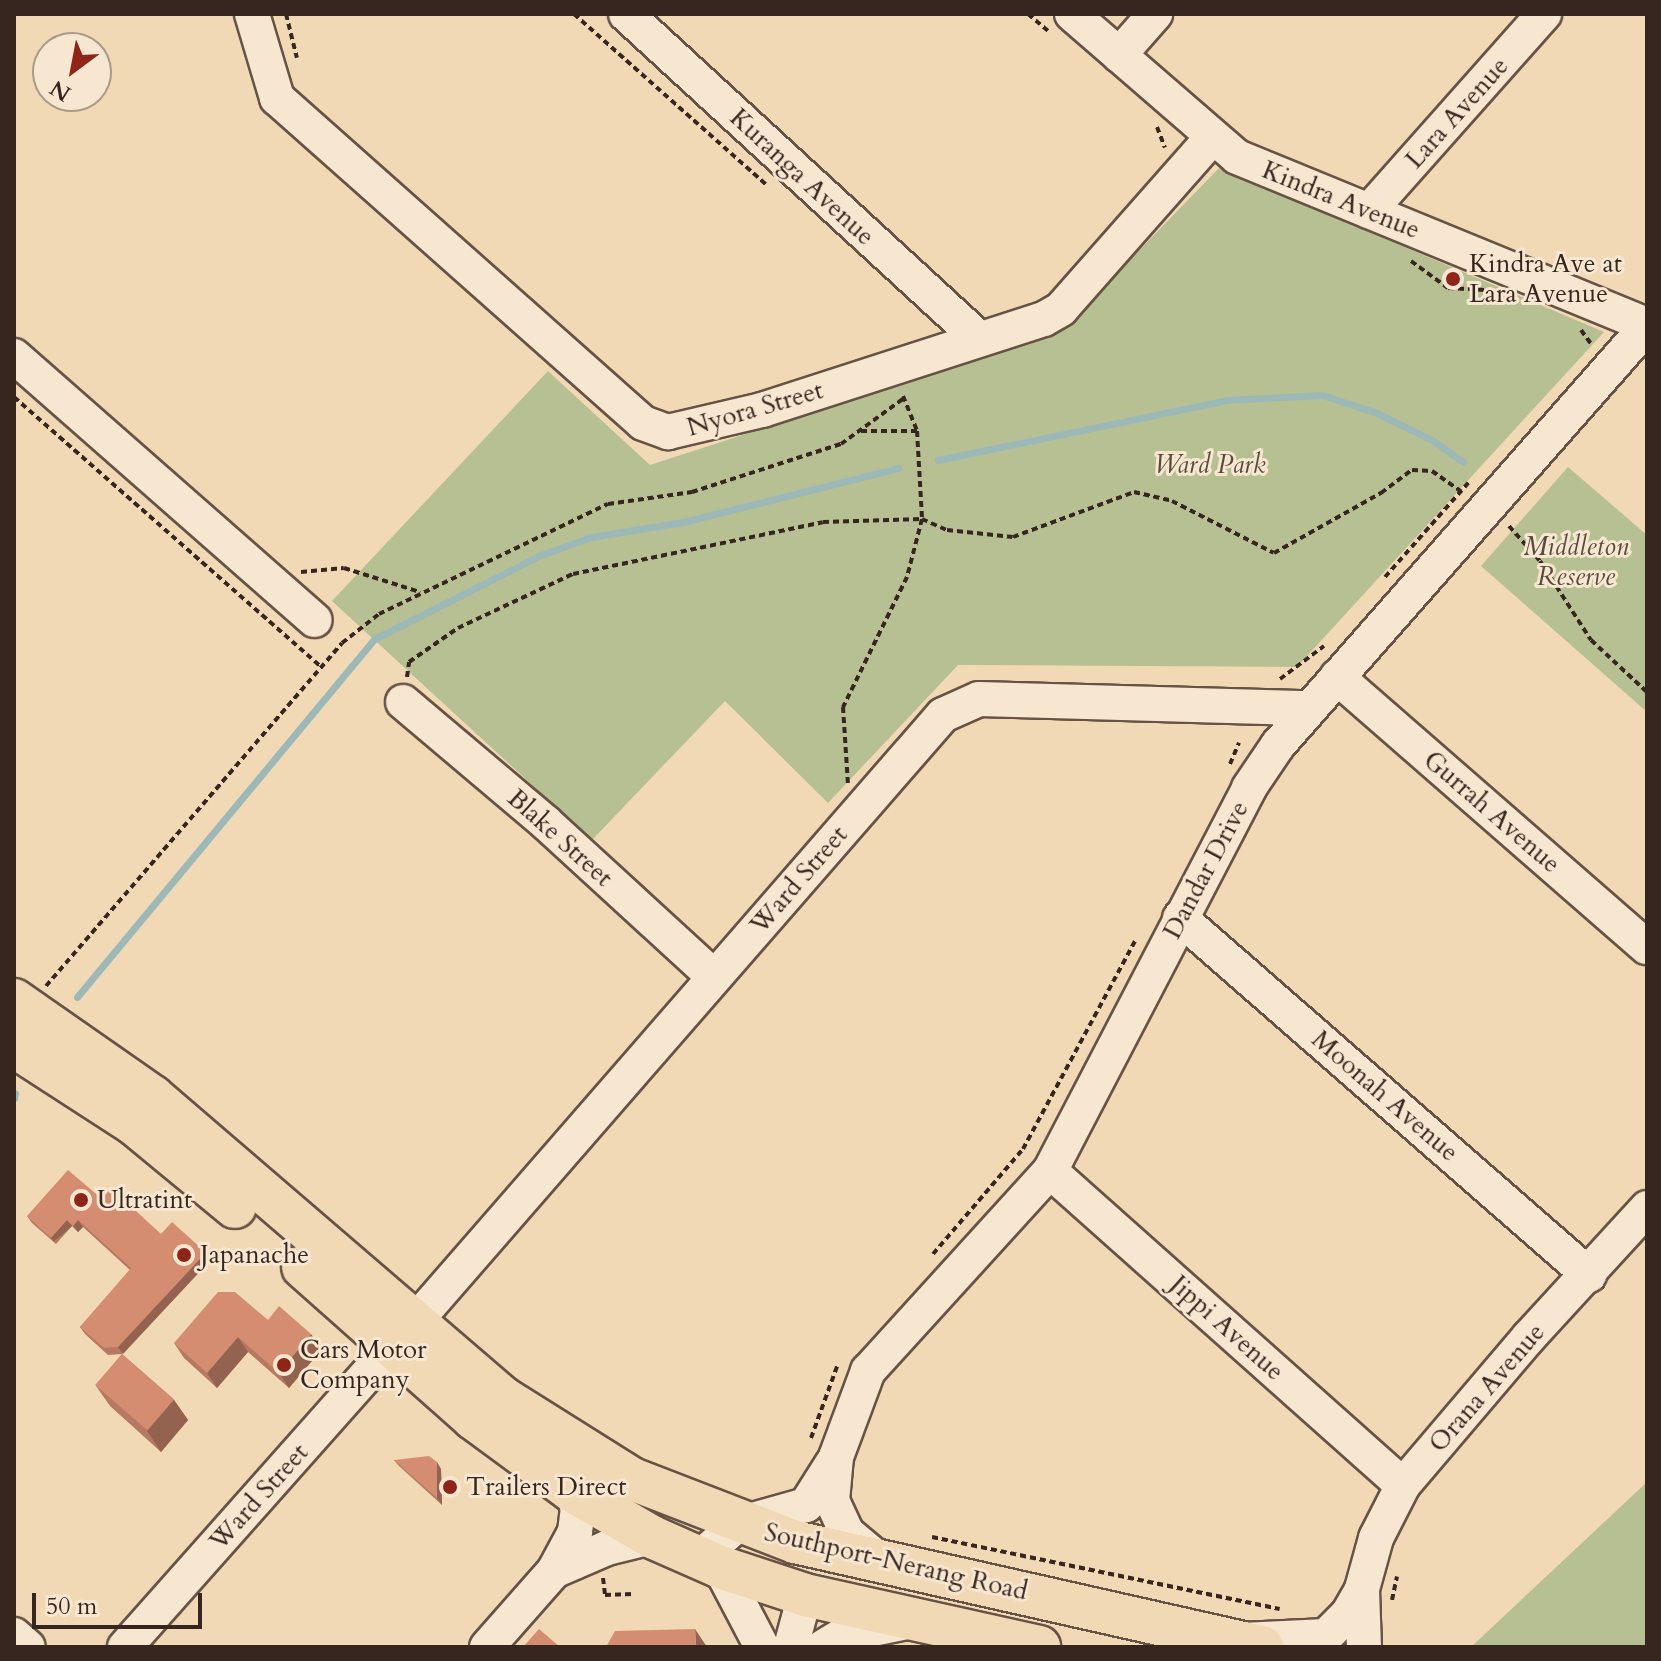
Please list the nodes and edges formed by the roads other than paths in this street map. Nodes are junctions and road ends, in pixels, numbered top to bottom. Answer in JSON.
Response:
{"nodes":[{"id":1,"x":252,"y":14,"type":"edge"},
{"id":2,"x":626,"y":14,"type":"edge"},
{"id":3,"x":1072,"y":14,"type":"edge"},
{"id":4,"x":1155,"y":14,"type":"edge"},
{"id":5,"x":1544,"y":14,"type":"edge"},
{"id":6,"x":1119,"y":55,"type":"junction"},
{"id":7,"x":1211,"y":139,"type":"junction"},
{"id":8,"x":1369,"y":211,"type":"junction"},
{"id":9,"x":1645,"y":331,"type":"edge"},
{"id":10,"x":979,"y":339,"type":"junction"},
{"id":11,"x":14,"y":356,"type":"edge"},
{"id":12,"x":314,"y":620,"type":"dead end"},
{"id":13,"x":1337,"y":677,"type":"junction"},
{"id":14,"x":403,"y":702,"type":"road end"},
{"id":15,"x":1309,"y":708,"type":"junction"},
{"id":16,"x":1180,"y":918,"type":"junction"},
{"id":17,"x":1647,"y":947,"type":"edge"},
{"id":18,"x":714,"y":977,"type":"junction"},
{"id":19,"x":19,"y":1010,"type":"edge"},
{"id":20,"x":1050,"y":1171,"type":"junction"},
{"id":21,"x":1647,"y":1208,"type":"edge"},
{"id":22,"x":1589,"y":1275,"type":"junction"},
{"id":23,"x":403,"y":1335,"type":"junction"},
{"id":24,"x":836,"y":1457,"type":"junction"},
{"id":25,"x":1403,"y":1485,"type":"junction"},
{"id":26,"x":571,"y":1490,"type":"junction"},
{"id":27,"x":748,"y":1526,"type":"junction"},
{"id":28,"x":652,"y":1537,"type":"junction"},
{"id":29,"x":710,"y":1562,"type":"junction"},
{"id":30,"x":883,"y":1563,"type":"junction"},
{"id":31,"x":554,"y":1571,"type":"junction"},
{"id":32,"x":805,"y":1595,"type":"junction"},
{"id":33,"x":1376,"y":1598,"type":"junction"},
{"id":34,"x":1062,"y":1601,"type":"junction"},
{"id":35,"x":916,"y":1621,"type":"junction"},
{"id":36,"x":14,"y":1635,"type":"edge"},
{"id":37,"x":1252,"y":1644,"type":"edge"},
{"id":38,"x":28,"y":1647,"type":"edge"},
{"id":39,"x":125,"y":1647,"type":"edge"},
{"id":40,"x":487,"y":1647,"type":"edge"},
{"id":41,"x":762,"y":1647,"type":"edge"},
{"id":42,"x":791,"y":1647,"type":"edge"},
{"id":43,"x":823,"y":1647,"type":"edge"},
{"id":44,"x":1039,"y":1647,"type":"edge"},
{"id":45,"x":1364,"y":1647,"type":"edge"}],
"edges":[{"from":1,"to":10,"type":"street","name":"Nyora Street"},
{"from":2,"to":10,"type":"street","name":"Kuranga Avenue"},
{"from":3,"to":6,"type":"street","name":"Kindra Avenue"},
{"from":4,"to":6,"type":"street"},
{"from":5,"to":8,"type":"street","name":"Lara Avenue"},
{"from":6,"to":7,"type":"street","name":"Kindra Avenue"},
{"from":7,"to":8,"type":"street","name":"Kindra Avenue"},
{"from":7,"to":10,"type":"street","name":"Nyora Street"},
{"from":8,"to":9,"type":"street","name":"Kindra Avenue"},
{"from":9,"to":13,"type":"street","name":"Dandar Drive"},
{"from":11,"to":12,"type":"street"},
{"from":13,"to":15,"type":"street","name":"Dandar Drive"},
{"from":13,"to":17,"type":"street","name":"Gurrah Avenue"},
{"from":14,"to":18,"type":"street","name":"Blake Street"},
{"from":15,"to":16,"type":"street","name":"Dandar Drive"},
{"from":15,"to":18,"type":"street","name":"Ward Street"},
{"from":16,"to":20,"type":"street","name":"Dandar Drive"},
{"from":16,"to":22,"type":"street","name":"Moonah Avenue"},
{"from":18,"to":23,"type":"street","name":"Ward Street"},
{"from":19,"to":23,"type":"main road","name":"Southport-Nerang Road"},
{"from":20,"to":24,"type":"street","name":"Dandar Drive"},
{"from":20,"to":25,"type":"street","name":"Jippi Avenue"},
{"from":21,"to":22,"type":"street","name":"Orana Avenue"},
{"from":22,"to":25,"type":"street","name":"Orana Avenue"},
{"from":23,"to":26,"type":"main road","name":"Southport-Nerang Road"},
{"from":23,"to":27,"type":"main road","name":"Southport-Nerang Road"},
{"from":23,"to":39,"type":"street","name":"Ward Street"},
{"from":24,"to":27,"type":"street","name":"Dandar Drive"},
{"from":24,"to":30,"type":"street","name":"Dandar Drive"},
{"from":25,"to":33,"type":"street","name":"Orana Avenue"},
{"from":26,"to":28,"type":"main road","name":"Southport-Nerang Road"},
{"from":26,"to":31,"type":"street"},
{"from":27,"to":29,"type":"street"},
{"from":27,"to":30,"type":"main road","name":"Southport-Nerang Road"},
{"from":27,"to":32,"type":"main road"},
{"from":28,"to":29,"type":"main road","name":"Southport-Nerang Road"},
{"from":28,"to":31,"type":"street"},
{"from":29,"to":32,"type":"main road","name":"Southport-Nerang Road"},
{"from":29,"to":41,"type":"street"},
{"from":30,"to":34,"type":"main road","name":"Southport-Nerang Road"},
{"from":31,"to":40,"type":"street"},
{"from":32,"to":35,"type":"main road","name":"Southport-Nerang Road"},
{"from":32,"to":42,"type":"street"},
{"from":33,"to":37,"type":"street","name":"Orana Avenue"},
{"from":33,"to":45,"type":"street","name":"Orana Avenue"},
{"from":34,"to":37,"type":"main road","name":"Southport-Nerang Road"},
{"from":34,"to":44,"type":"street"},
{"from":35,"to":43,"type":"street"},
{"from":35,"to":44,"type":"main road","name":"Southport-Nerang Road"},
{"from":36,"to":38,"type":"street"}]}
